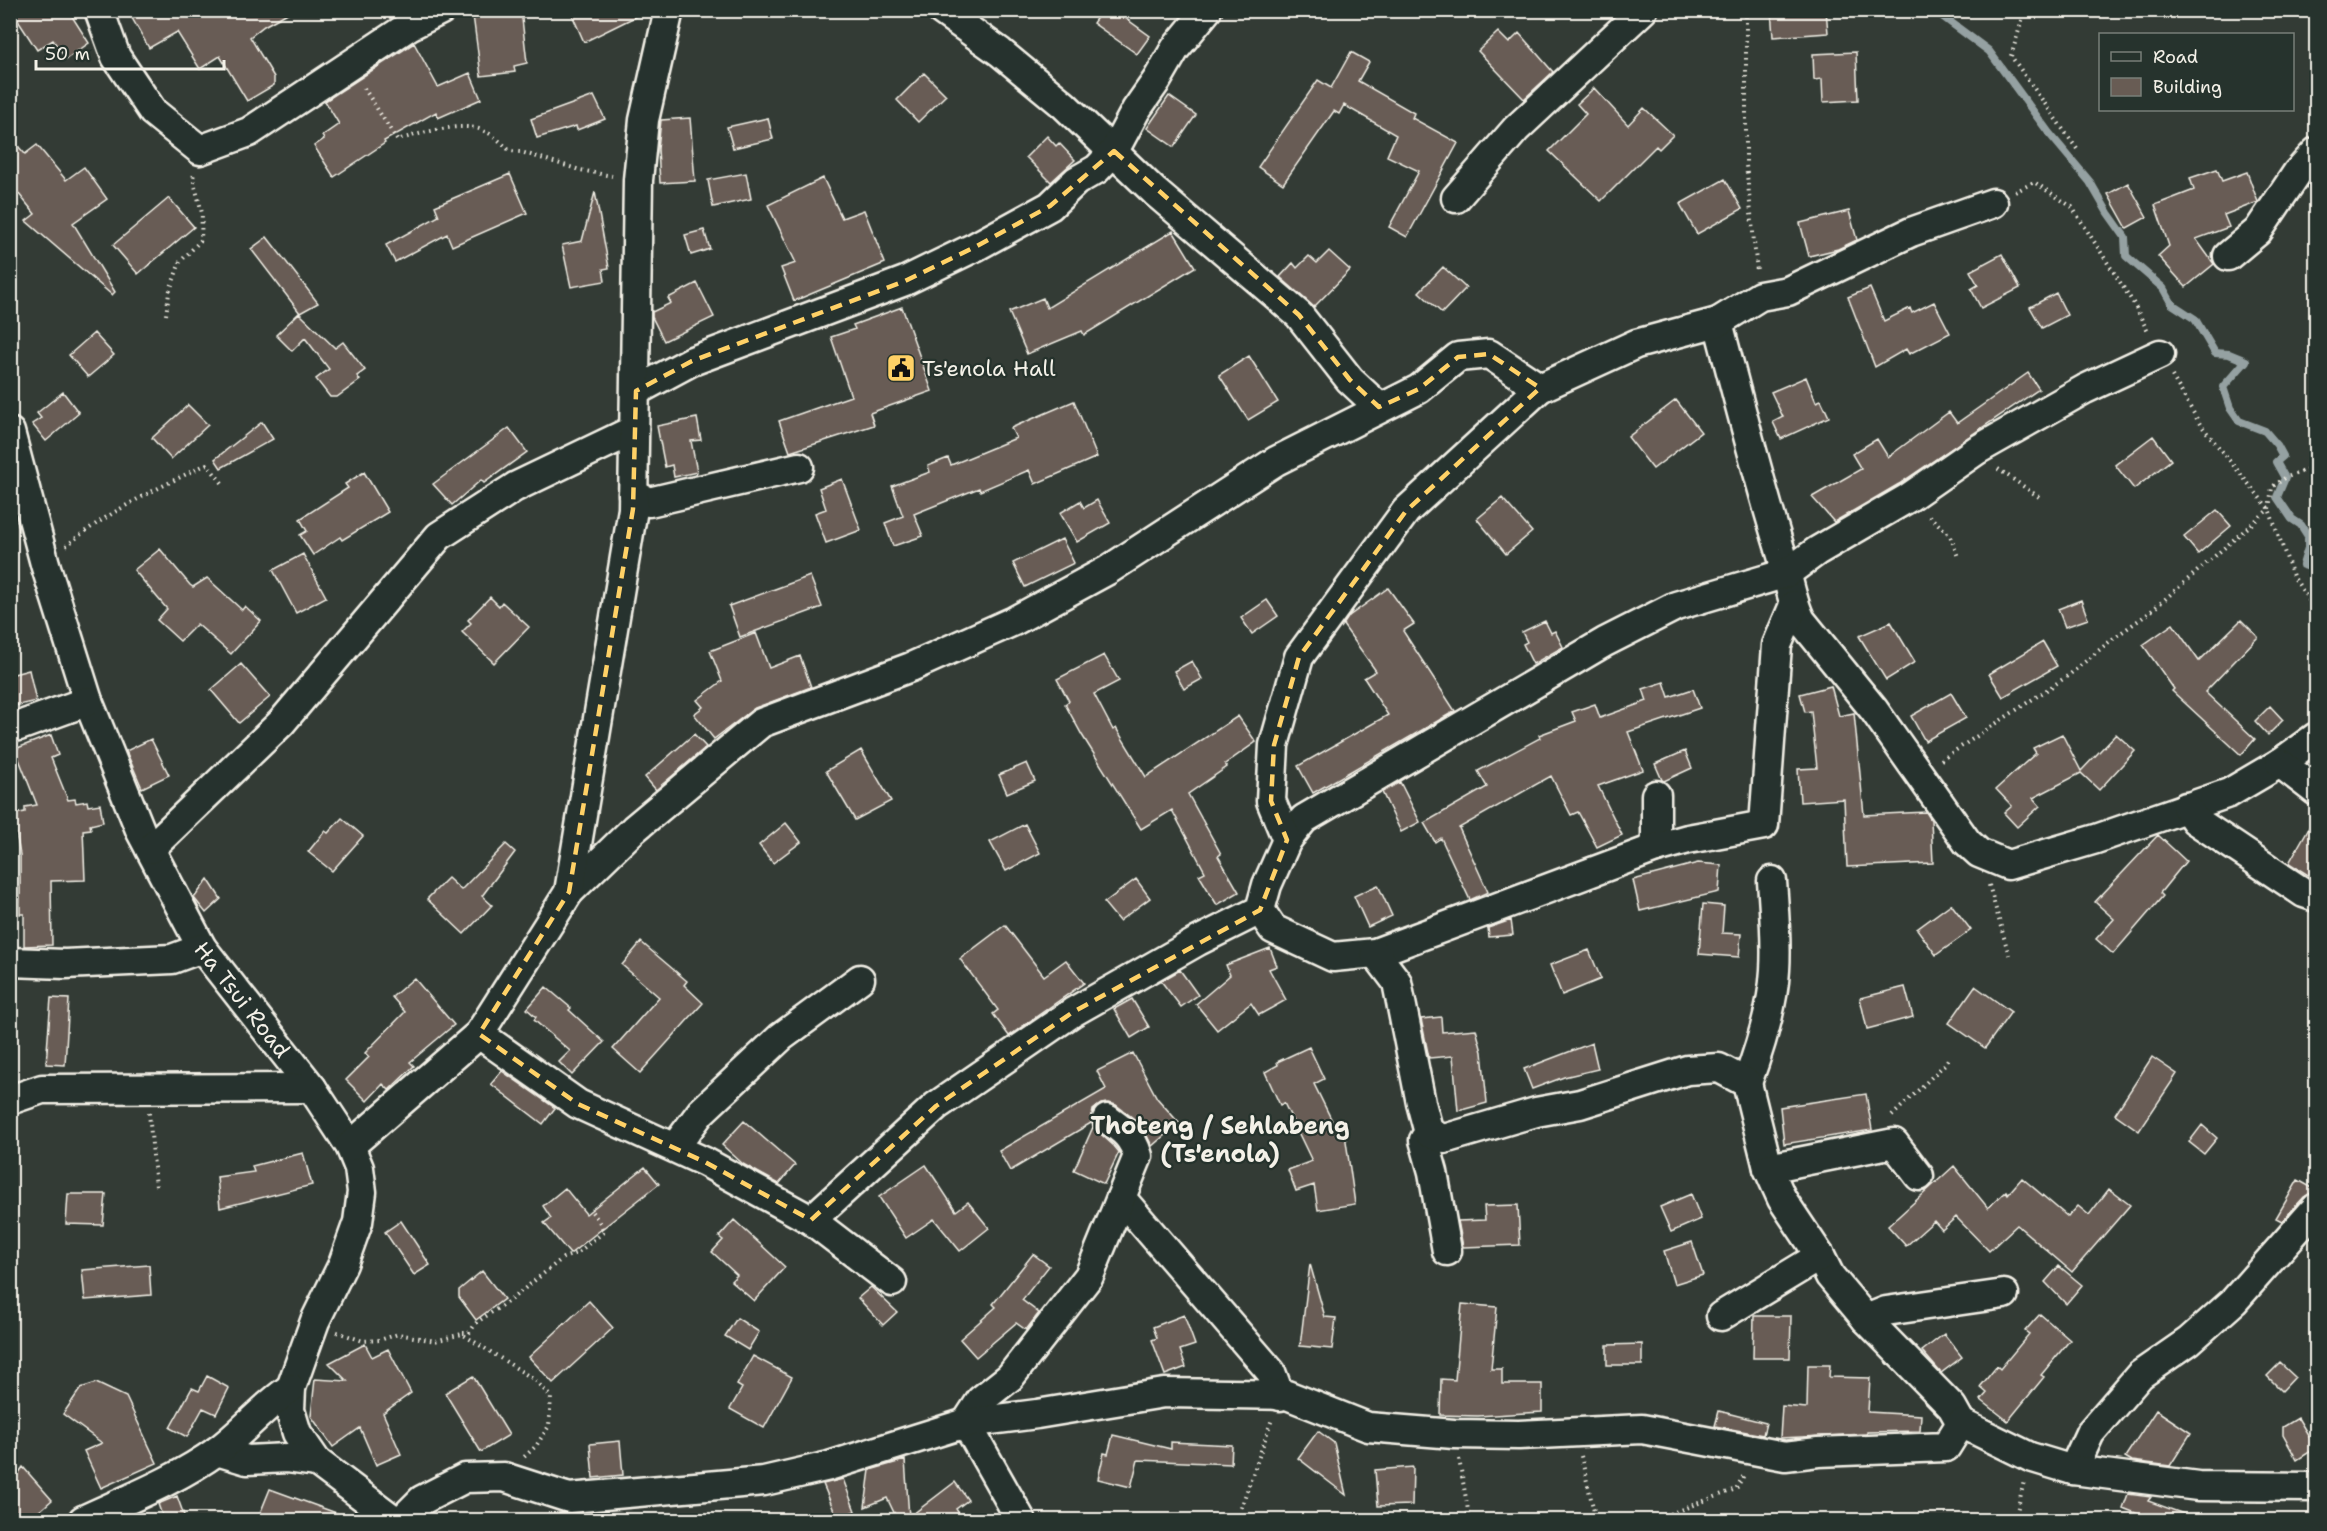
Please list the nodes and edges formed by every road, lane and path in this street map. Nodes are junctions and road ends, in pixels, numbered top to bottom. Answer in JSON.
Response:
{"nodes":[{"id":1,"x":99,"y":10,"type":"edge"},
{"id":2,"x":441,"y":10,"type":"edge"},
{"id":3,"x":669,"y":10,"type":"edge"},
{"id":4,"x":941,"y":10,"type":"edge"},
{"id":5,"x":1207,"y":10,"type":"edge"},
{"id":6,"x":1643,"y":10,"type":"edge"},
{"id":7,"x":1746,"y":10,"type":"edge"},
{"id":8,"x":2028,"y":10,"type":"edge"},
{"id":9,"x":350,"y":64,"type":"junction"},
{"id":10,"x":2077,"y":149,"type":"dead end"},
{"id":11,"x":200,"y":150,"type":"junction"},
{"id":12,"x":1114,"y":151,"type":"junction"},
{"id":13,"x":2316,"y":152,"type":"edge"},
{"id":14,"x":638,"y":180,"type":"junction"},
{"id":15,"x":1456,"y":198,"type":"dead end"},
{"id":16,"x":1993,"y":203,"type":"joint"},
{"id":17,"x":2228,"y":256,"type":"dead end"},
{"id":18,"x":1760,"y":296,"type":"junction"},
{"id":19,"x":166,"y":315,"type":"dead end"},
{"id":20,"x":1718,"y":322,"type":"junction"},
{"id":21,"x":2160,"y":354,"type":"junction"},
{"id":22,"x":1540,"y":388,"type":"junction"},
{"id":23,"x":636,"y":391,"type":"junction"},
{"id":24,"x":1379,"y":407,"type":"junction"},
{"id":25,"x":634,"y":430,"type":"junction"},
{"id":26,"x":10,"y":432,"type":"edge"},
{"id":27,"x":1977,"y":450,"type":"junction"},
{"id":28,"x":2316,"y":466,"type":"edge"},
{"id":29,"x":799,"y":467,"type":"dead end"},
{"id":30,"x":223,"y":484,"type":"dead end"},
{"id":31,"x":633,"y":494,"type":"junction"},
{"id":32,"x":2039,"y":497,"type":"dead end"},
{"id":33,"x":1908,"y":498,"type":"junction"},
{"id":34,"x":2269,"y":509,"type":"junction"},
{"id":35,"x":1958,"y":557,"type":"dead end"},
{"id":36,"x":45,"y":564,"type":"junction"},
{"id":37,"x":1788,"y":573,"type":"junction"},
{"id":38,"x":1794,"y":605,"type":"junction"},
{"id":39,"x":2316,"y":611,"type":"edge"},
{"id":40,"x":88,"y":701,"type":"junction"},
{"id":41,"x":10,"y":727,"type":"edge"},
{"id":42,"x":2316,"y":737,"type":"edge"},
{"id":43,"x":2280,"y":763,"type":"junction"},
{"id":44,"x":1921,"y":774,"type":"junction"},
{"id":45,"x":2316,"y":791,"type":"edge"},
{"id":46,"x":1656,"y":795,"type":"dead end"},
{"id":47,"x":2186,"y":807,"type":"junction"},
{"id":48,"x":1287,"y":840,"type":"junction"},
{"id":49,"x":1656,"y":848,"type":"junction"},
{"id":50,"x":150,"y":849,"type":"junction"},
{"id":51,"x":1998,"y":861,"type":"junction"},
{"id":52,"x":1772,"y":881,"type":"dead end"},
{"id":53,"x":569,"y":892,"type":"junction"},
{"id":54,"x":2316,"y":897,"type":"edge"},
{"id":55,"x":1260,"y":910,"type":"junction"},
{"id":56,"x":202,"y":948,"type":"junction"},
{"id":57,"x":1375,"y":953,"type":"junction"},
{"id":58,"x":2009,"y":955,"type":"dead end"},
{"id":59,"x":10,"y":962,"type":"edge"},
{"id":60,"x":860,"y":979,"type":"dead end"},
{"id":61,"x":479,"y":1034,"type":"junction"},
{"id":62,"x":1950,"y":1056,"type":"dead end"},
{"id":63,"x":1747,"y":1083,"type":"junction"},
{"id":64,"x":312,"y":1088,"type":"junction"},
{"id":65,"x":154,"y":1089,"type":"junction"},
{"id":66,"x":10,"y":1100,"type":"edge"},
{"id":67,"x":1107,"y":1119,"type":"dead end"},
{"id":68,"x":1429,"y":1133,"type":"junction"},
{"id":69,"x":1894,"y":1143,"type":"junction"},
{"id":70,"x":350,"y":1146,"type":"junction"},
{"id":71,"x":675,"y":1148,"type":"junction"},
{"id":72,"x":1768,"y":1168,"type":"junction"},
{"id":73,"x":1919,"y":1176,"type":"dead end"},
{"id":74,"x":156,"y":1186,"type":"dead end"},
{"id":75,"x":1121,"y":1198,"type":"junction"},
{"id":76,"x":2316,"y":1208,"type":"edge"},
{"id":77,"x":592,"y":1212,"type":"dead end"},
{"id":78,"x":811,"y":1220,"type":"junction"},
{"id":79,"x":1447,"y":1251,"type":"dead end"},
{"id":80,"x":1820,"y":1256,"type":"junction"},
{"id":81,"x":891,"y":1282,"type":"dead end"},
{"id":82,"x":2004,"y":1294,"type":"dead end"},
{"id":83,"x":1721,"y":1316,"type":"dead end"},
{"id":84,"x":1866,"y":1319,"type":"junction"},
{"id":85,"x":315,"y":1321,"type":"junction"},
{"id":86,"x":462,"y":1334,"type":"junction"},
{"id":87,"x":291,"y":1388,"type":"junction"},
{"id":88,"x":1280,"y":1396,"type":"junction"},
{"id":89,"x":966,"y":1423,"type":"junction"},
{"id":90,"x":1961,"y":1423,"type":"junction"},
{"id":91,"x":1573,"y":1433,"type":"junction"},
{"id":92,"x":1454,"y":1434,"type":"junction"},
{"id":93,"x":217,"y":1451,"type":"junction"},
{"id":94,"x":1757,"y":1451,"type":"junction"},
{"id":95,"x":2030,"y":1456,"type":"junction"},
{"id":96,"x":317,"y":1462,"type":"junction"},
{"id":97,"x":2073,"y":1470,"type":"junction"},
{"id":98,"x":504,"y":1477,"type":"junction"},
{"id":99,"x":2316,"y":1487,"type":"edge"},
{"id":100,"x":1241,"y":1508,"type":"dead end"},
{"id":101,"x":1595,"y":1520,"type":"edge"},
{"id":102,"x":83,"y":1521,"type":"edge"},
{"id":103,"x":394,"y":1521,"type":"edge"},
{"id":104,"x":402,"y":1521,"type":"edge"},
{"id":105,"x":1021,"y":1521,"type":"edge"},
{"id":106,"x":1467,"y":1521,"type":"edge"},
{"id":107,"x":1617,"y":1521,"type":"edge"},
{"id":108,"x":2015,"y":1521,"type":"edge"}],
"edges":[{"from":1,"to":11,"type":"street"},
{"from":2,"to":9,"type":"street"},
{"from":3,"to":14,"type":"street"},
{"from":4,"to":12,"type":"street"},
{"from":5,"to":12,"type":"street"},
{"from":6,"to":15,"type":"street"},
{"from":7,"to":18,"type":"path"},
{"from":8,"to":10,"type":"path"},
{"from":9,"to":11,"type":"street"},
{"from":9,"to":14,"type":"path"},
{"from":11,"to":19,"type":"path"},
{"from":12,"to":23,"type":"street"},
{"from":12,"to":24,"type":"street"},
{"from":13,"to":17,"type":"street"},
{"from":14,"to":23,"type":"street"},
{"from":16,"to":18,"type":"street"},
{"from":16,"to":21,"type":"path"},
{"from":18,"to":20,"type":"street"},
{"from":20,"to":22,"type":"street"},
{"from":20,"to":37,"type":"street"},
{"from":21,"to":27,"type":"street"},
{"from":21,"to":34,"type":"path"},
{"from":22,"to":24,"type":"street"},
{"from":22,"to":48,"type":"street"},
{"from":23,"to":25,"type":"street"},
{"from":24,"to":53,"type":"street"},
{"from":25,"to":31,"type":"street"},
{"from":25,"to":50,"type":"street"},
{"from":26,"to":36,"type":"street","name":"Ha Tsui Road"},
{"from":27,"to":32,"type":"path"},
{"from":27,"to":33,"type":"street"},
{"from":28,"to":34,"type":"path"},
{"from":29,"to":31,"type":"street"},
{"from":30,"to":36,"type":"path"},
{"from":31,"to":53,"type":"street"},
{"from":33,"to":35,"type":"path"},
{"from":33,"to":37,"type":"street"},
{"from":34,"to":39,"type":"path"},
{"from":34,"to":44,"type":"path"},
{"from":36,"to":40,"type":"street","name":"Ha Tsui Road"},
{"from":37,"to":38,"type":"street"},
{"from":37,"to":48,"type":"street"},
{"from":38,"to":44,"type":"street"},
{"from":38,"to":49,"type":"street"},
{"from":40,"to":41,"type":"street"},
{"from":40,"to":50,"type":"street","name":"Ha Tsui Road"},
{"from":42,"to":43,"type":"street"},
{"from":43,"to":45,"type":"street"},
{"from":43,"to":47,"type":"street"},
{"from":44,"to":51,"type":"street"},
{"from":46,"to":49,"type":"street"},
{"from":47,"to":51,"type":"street"},
{"from":47,"to":54,"type":"street"},
{"from":48,"to":55,"type":"street"},
{"from":49,"to":57,"type":"street"},
{"from":50,"to":56,"type":"street","name":"Ha Tsui Road"},
{"from":51,"to":58,"type":"path"},
{"from":52,"to":63,"type":"street"},
{"from":53,"to":61,"type":"street"},
{"from":55,"to":57,"type":"street"},
{"from":55,"to":78,"type":"street"},
{"from":56,"to":59,"type":"street"},
{"from":56,"to":64,"type":"street","name":"Ha Tsui Road"},
{"from":57,"to":68,"type":"street"},
{"from":60,"to":71,"type":"street"},
{"from":61,"to":70,"type":"street"},
{"from":61,"to":71,"type":"street"},
{"from":62,"to":69,"type":"path"},
{"from":63,"to":68,"type":"street"},
{"from":63,"to":72,"type":"street"},
{"from":64,"to":65,"type":"street"},
{"from":64,"to":70,"type":"street","name":"Ha Tsui Road"},
{"from":65,"to":66,"type":"street"},
{"from":65,"to":74,"type":"path"},
{"from":67,"to":75,"type":"street"},
{"from":68,"to":79,"type":"street"},
{"from":69,"to":72,"type":"street"},
{"from":69,"to":73,"type":"street"},
{"from":70,"to":85,"type":"street","name":"Ha Tsui Road"},
{"from":71,"to":78,"type":"street"},
{"from":72,"to":80,"type":"street"},
{"from":75,"to":88,"type":"street"},
{"from":75,"to":89,"type":"street"},
{"from":76,"to":97,"type":"street"},
{"from":77,"to":86,"type":"path"},
{"from":78,"to":81,"type":"street"},
{"from":80,"to":83,"type":"street"},
{"from":80,"to":84,"type":"street"},
{"from":82,"to":84,"type":"street"},
{"from":84,"to":90,"type":"street"},
{"from":85,"to":86,"type":"path"},
{"from":85,"to":87,"type":"street","name":"Ha Tsui Road"},
{"from":86,"to":98,"type":"path"},
{"from":87,"to":93,"type":"street"},
{"from":87,"to":96,"type":"street","name":"Ha Tsui Road"},
{"from":88,"to":89,"type":"street"},
{"from":88,"to":92,"type":"street"},
{"from":88,"to":100,"type":"path"},
{"from":89,"to":98,"type":"street"},
{"from":89,"to":105,"type":"street"},
{"from":90,"to":94,"type":"street"},
{"from":90,"to":95,"type":"street"},
{"from":91,"to":92,"type":"street"},
{"from":91,"to":94,"type":"street"},
{"from":91,"to":101,"type":"path"},
{"from":92,"to":106,"type":"path"},
{"from":93,"to":96,"type":"street"},
{"from":93,"to":102,"type":"street"},
{"from":94,"to":107,"type":"path"},
{"from":95,"to":97,"type":"street"},
{"from":95,"to":108,"type":"path"},
{"from":96,"to":103,"type":"street","name":"Ha Tsui Road"},
{"from":97,"to":99,"type":"street"},
{"from":98,"to":104,"type":"street"}]}
